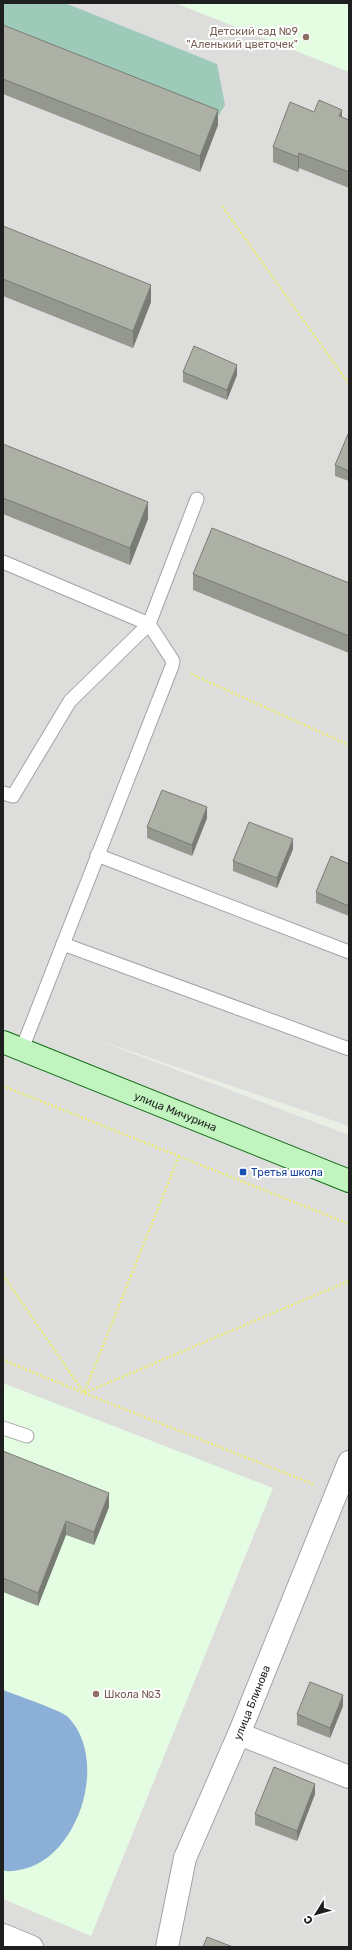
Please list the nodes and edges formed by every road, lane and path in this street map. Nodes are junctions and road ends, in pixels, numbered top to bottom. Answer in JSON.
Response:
{"nodes":[{"id":1,"x":222,"y":206,"type":"dead end"},
{"id":2,"x":349,"y":384,"type":"edge"},
{"id":3,"x":197,"y":499,"type":"dead end"},
{"id":4,"x":3,"y":562,"type":"edge"},
{"id":5,"x":149,"y":624,"type":"junction"},
{"id":6,"x":172,"y":666,"type":"junction"},
{"id":7,"x":349,"y":745,"type":"edge"},
{"id":8,"x":3,"y":792,"type":"edge"},
{"id":9,"x":97,"y":855,"type":"junction"},
{"id":10,"x":63,"y":944,"type":"junction"},
{"id":11,"x":349,"y":952,"type":"edge"},
{"id":12,"x":12,"y":1046,"type":"edge"},
{"id":13,"x":349,"y":1049,"type":"edge"},
{"id":14,"x":3,"y":1086,"type":"edge"},
{"id":15,"x":179,"y":1156,"type":"junction"},
{"id":16,"x":349,"y":1182,"type":"edge"},
{"id":17,"x":349,"y":1224,"type":"edge"},
{"id":18,"x":3,"y":1275,"type":"edge"},
{"id":19,"x":349,"y":1281,"type":"edge"},
{"id":20,"x":3,"y":1360,"type":"edge"},
{"id":21,"x":84,"y":1393,"type":"junction"},
{"id":22,"x":3,"y":1428,"type":"edge"},
{"id":23,"x":27,"y":1436,"type":"dead end"},
{"id":24,"x":344,"y":1481,"type":"edge"},
{"id":25,"x":239,"y":1734,"type":"junction"},
{"id":26,"x":349,"y":1777,"type":"edge"},
{"id":27,"x":3,"y":1935,"type":"edge"},
{"id":28,"x":32,"y":1947,"type":"edge"},
{"id":29,"x":167,"y":1947,"type":"edge"}],
"edges":[{"from":1,"to":2,"type":"path"},
{"from":3,"to":5,"type":"lane"},
{"from":4,"to":5,"type":"lane"},
{"from":5,"to":6,"type":"lane"},
{"from":5,"to":8,"type":"lane"},
{"from":6,"to":7,"type":"path"},
{"from":6,"to":9,"type":"lane"},
{"from":9,"to":10,"type":"lane"},
{"from":9,"to":11,"type":"lane"},
{"from":10,"to":12,"type":"lane"},
{"from":10,"to":13,"type":"lane"},
{"from":12,"to":16,"type":"street","name":"улица Мичурина"},
{"from":14,"to":15,"type":"path"},
{"from":15,"to":17,"type":"path"},
{"from":15,"to":21,"type":"path"},
{"from":18,"to":21,"type":"path"},
{"from":19,"to":21,"type":"path"},
{"from":20,"to":21,"type":"path"},
{"from":21,"to":24,"type":"path"},
{"from":22,"to":23,"type":"lane"},
{"from":24,"to":25,"type":"street","name":"улица Блинова"},
{"from":25,"to":26,"type":"street"},
{"from":25,"to":29,"type":"street","name":"улица Блинова"},
{"from":27,"to":28,"type":"street"}]}
